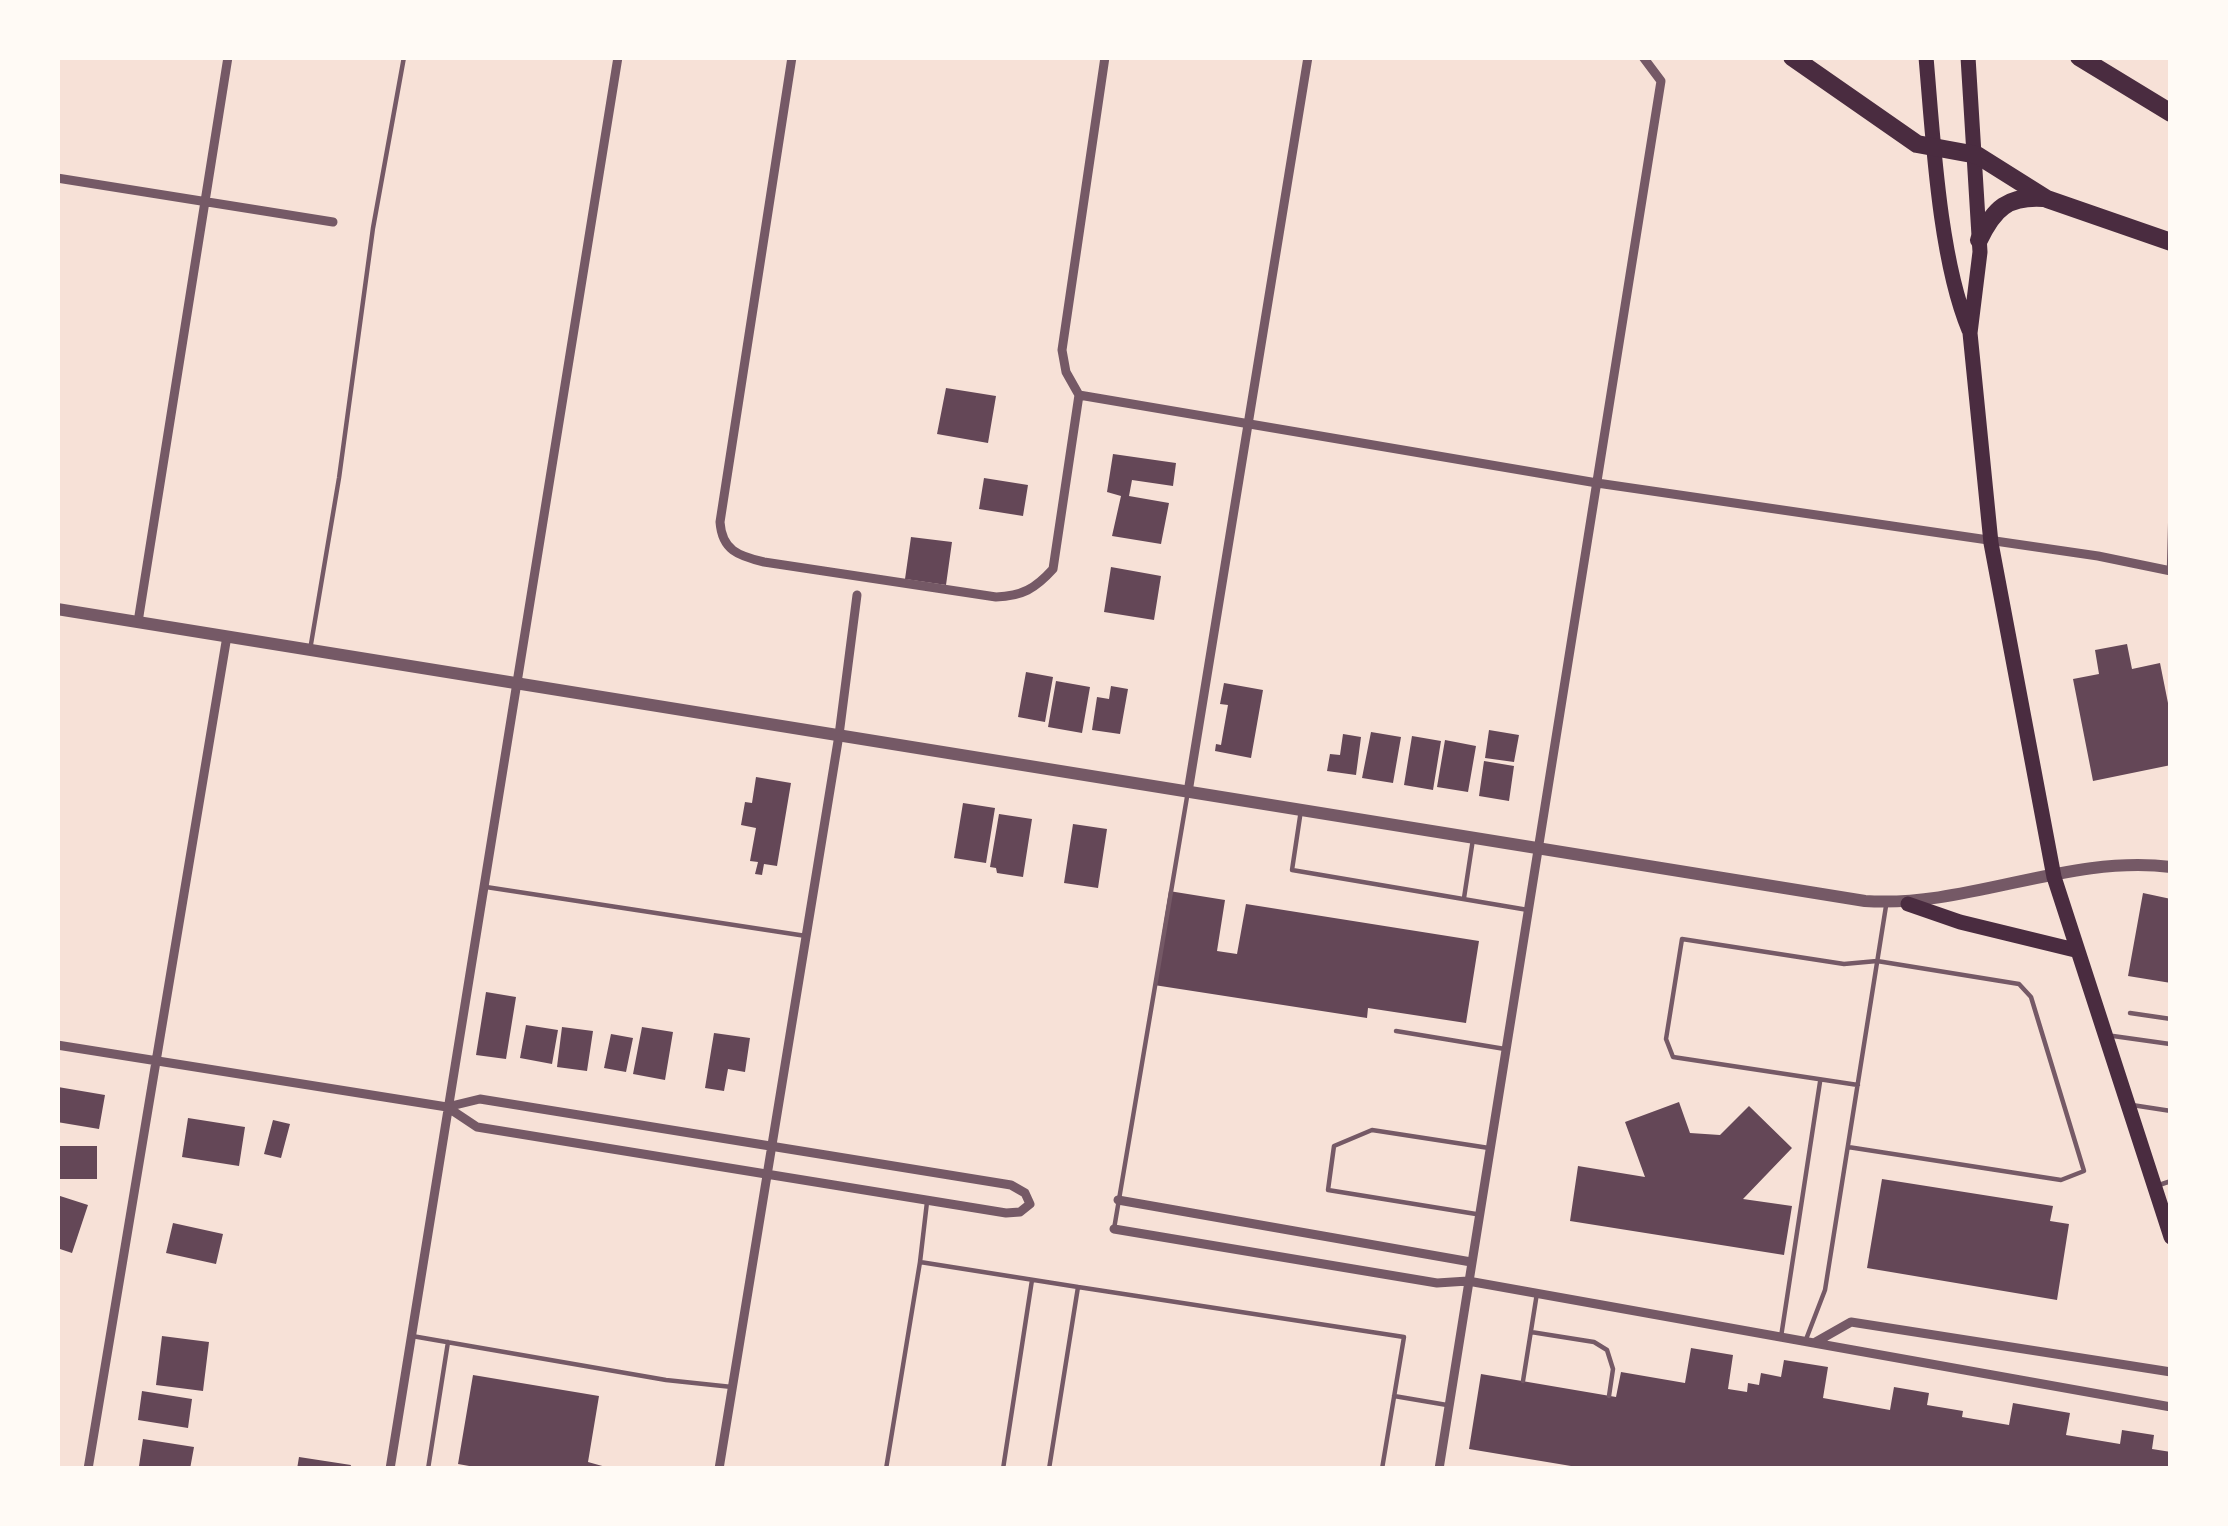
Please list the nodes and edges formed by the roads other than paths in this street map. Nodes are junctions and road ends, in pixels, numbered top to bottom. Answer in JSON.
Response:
{"nodes":[{"id":1,"x":228,"y":57,"type":"edge"},
{"id":2,"x":404,"y":57,"type":"edge"},
{"id":3,"x":617,"y":57,"type":"edge"},
{"id":4,"x":792,"y":57,"type":"edge"},
{"id":5,"x":1105,"y":57,"type":"edge"},
{"id":6,"x":1308,"y":57,"type":"edge"},
{"id":7,"x":1643,"y":57,"type":"edge"},
{"id":8,"x":1792,"y":57,"type":"edge"},
{"id":9,"x":1926,"y":57,"type":"edge"},
{"id":10,"x":1968,"y":57,"type":"edge"},
{"id":11,"x":2079,"y":57,"type":"edge"},
{"id":12,"x":2171,"y":113,"type":"edge"},
{"id":13,"x":1934,"y":147,"type":"junction"},
{"id":14,"x":1977,"y":155,"type":"junction"},
{"id":15,"x":57,"y":178,"type":"edge"},
{"id":16,"x":2048,"y":199,"type":"junction"},
{"id":17,"x":206,"y":200,"type":"junction"},
{"id":18,"x":333,"y":222,"type":"dead end"},
{"id":19,"x":1979,"y":240,"type":"junction"},
{"id":20,"x":2171,"y":242,"type":"edge"},
{"id":21,"x":1970,"y":333,"type":"junction"},
{"id":22,"x":1079,"y":394,"type":"junction"},
{"id":23,"x":1247,"y":426,"type":"junction"},
{"id":24,"x":1598,"y":482,"type":"junction"},
{"id":25,"x":2171,"y":494,"type":"edge"},
{"id":26,"x":1991,"y":543,"type":"junction"},
{"id":27,"x":2170,"y":570,"type":"edge"},
{"id":28,"x":857,"y":595,"type":"dead end"},
{"id":29,"x":57,"y":609,"type":"edge"},
{"id":30,"x":138,"y":622,"type":"junction"},
{"id":31,"x":226,"y":636,"type":"junction"},
{"id":32,"x":310,"y":650,"type":"junction"},
{"id":33,"x":516,"y":683,"type":"junction"},
{"id":34,"x":839,"y":735,"type":"junction"},
{"id":35,"x":1188,"y":792,"type":"junction"},
{"id":36,"x":1301,"y":810,"type":"junction"},
{"id":37,"x":1473,"y":838,"type":"junction"},
{"id":38,"x":1538,"y":848,"type":"junction"},
{"id":39,"x":2171,"y":867,"type":"edge"},
{"id":40,"x":2054,"y":877,"type":"junction"},
{"id":41,"x":484,"y":886,"type":"junction"},
{"id":42,"x":1464,"y":898,"type":"junction"},
{"id":43,"x":1886,"y":902,"type":"junction"},
{"id":44,"x":1908,"y":904,"type":"junction"},
{"id":45,"x":1528,"y":910,"type":"junction"},
{"id":46,"x":806,"y":936,"type":"junction"},
{"id":47,"x":2075,"y":950,"type":"junction"},
{"id":48,"x":1877,"y":961,"type":"junction"},
{"id":49,"x":2131,"y":1012,"type":"dead end"},
{"id":50,"x":2171,"y":1019,"type":"edge"},
{"id":51,"x":1396,"y":1031,"type":"dead end"},
{"id":52,"x":2103,"y":1034,"type":"junction"},
{"id":53,"x":2171,"y":1035,"type":"edge"},
{"id":54,"x":57,"y":1045,"type":"edge"},
{"id":55,"x":1505,"y":1049,"type":"junction"},
{"id":56,"x":158,"y":1061,"type":"junction"},
{"id":57,"x":1821,"y":1080,"type":"junction"},
{"id":58,"x":1858,"y":1085,"type":"junction"},
{"id":59,"x":2126,"y":1105,"type":"junction"},
{"id":60,"x":447,"y":1107,"type":"junction"},
{"id":61,"x":2171,"y":1111,"type":"edge"},
{"id":62,"x":772,"y":1145,"type":"junction"},
{"id":63,"x":1848,"y":1147,"type":"junction"},
{"id":64,"x":1489,"y":1148,"type":"junction"},
{"id":65,"x":767,"y":1173,"type":"junction"},
{"id":66,"x":2171,"y":1181,"type":"edge"},
{"id":67,"x":2153,"y":1186,"type":"junction"},
{"id":68,"x":928,"y":1199,"type":"junction"},
{"id":69,"x":1118,"y":1200,"type":"junction"},
{"id":70,"x":1479,"y":1214,"type":"junction"},
{"id":71,"x":1114,"y":1229,"type":"joint"},
{"id":72,"x":2171,"y":1237,"type":"edge"},
{"id":73,"x":920,"y":1262,"type":"junction"},
{"id":74,"x":1471,"y":1262,"type":"junction"},
{"id":75,"x":1032,"y":1280,"type":"junction"},
{"id":76,"x":1468,"y":1281,"type":"junction"},
{"id":77,"x":1078,"y":1287,"type":"junction"},
{"id":78,"x":1537,"y":1293,"type":"junction"},
{"id":79,"x":1531,"y":1332,"type":"junction"},
{"id":80,"x":411,"y":1336,"type":"junction"},
{"id":81,"x":1781,"y":1337,"type":"junction"},
{"id":82,"x":448,"y":1342,"type":"junction"},
{"id":83,"x":1810,"y":1343,"type":"junction"},
{"id":84,"x":2171,"y":1372,"type":"edge"},
{"id":85,"x":1523,"y":1381,"type":"dead end"},
{"id":86,"x":732,"y":1387,"type":"junction"},
{"id":87,"x":1394,"y":1396,"type":"junction"},
{"id":88,"x":1610,"y":1396,"type":"dead end"},
{"id":89,"x":1449,"y":1406,"type":"junction"},
{"id":90,"x":2171,"y":1407,"type":"edge"},
{"id":91,"x":88,"y":1469,"type":"edge"},
{"id":92,"x":391,"y":1469,"type":"edge"},
{"id":93,"x":428,"y":1469,"type":"edge"},
{"id":94,"x":719,"y":1469,"type":"edge"},
{"id":95,"x":886,"y":1469,"type":"edge"},
{"id":96,"x":1003,"y":1469,"type":"edge"},
{"id":97,"x":1049,"y":1469,"type":"edge"},
{"id":98,"x":1382,"y":1469,"type":"edge"},
{"id":99,"x":1439,"y":1469,"type":"edge"}],
"edges":[{"from":1,"to":17,"type":"street"},
{"from":2,"to":32,"type":"lane"},
{"from":3,"to":33,"type":"street"},
{"from":4,"to":22,"type":"street"},
{"from":5,"to":22,"type":"street"},
{"from":6,"to":23,"type":"street"},
{"from":7,"to":24,"type":"street"},
{"from":8,"to":13,"type":"highway"},
{"from":9,"to":13,"type":"main road"},
{"from":10,"to":14,"type":"main road"},
{"from":11,"to":12,"type":"highway"},
{"from":13,"to":14,"type":"highway"},
{"from":13,"to":21,"type":"main road"},
{"from":14,"to":16,"type":"highway"},
{"from":14,"to":19,"type":"main road"},
{"from":15,"to":17,"type":"street"},
{"from":16,"to":19,"type":"highway"},
{"from":16,"to":20,"type":"highway"},
{"from":17,"to":18,"type":"street"},
{"from":17,"to":30,"type":"street"},
{"from":19,"to":21,"type":"main road"},
{"from":21,"to":26,"type":"main road"},
{"from":22,"to":23,"type":"street"},
{"from":23,"to":24,"type":"street"},
{"from":23,"to":35,"type":"street"},
{"from":24,"to":26,"type":"street"},
{"from":24,"to":38,"type":"street"},
{"from":25,"to":27,"type":"lane"},
{"from":26,"to":27,"type":"street"},
{"from":26,"to":40,"type":"main road"},
{"from":28,"to":34,"type":"street"},
{"from":29,"to":30,"type":"street"},
{"from":30,"to":31,"type":"street"},
{"from":31,"to":32,"type":"street"},
{"from":31,"to":56,"type":"street"},
{"from":32,"to":33,"type":"street"},
{"from":33,"to":34,"type":"street"},
{"from":33,"to":41,"type":"street"},
{"from":34,"to":35,"type":"street"},
{"from":34,"to":46,"type":"street"},
{"from":35,"to":36,"type":"street"},
{"from":35,"to":69,"type":"lane"},
{"from":36,"to":37,"type":"street"},
{"from":36,"to":42,"type":"lane"},
{"from":37,"to":38,"type":"street"},
{"from":37,"to":42,"type":"lane"},
{"from":38,"to":43,"type":"street"},
{"from":38,"to":45,"type":"street"},
{"from":39,"to":40,"type":"street"},
{"from":40,"to":44,"type":"street"},
{"from":40,"to":47,"type":"main road"},
{"from":41,"to":46,"type":"lane"},
{"from":41,"to":60,"type":"street"},
{"from":42,"to":45,"type":"lane"},
{"from":43,"to":44,"type":"street"},
{"from":43,"to":48,"type":"lane"},
{"from":44,"to":47,"type":"main road"},
{"from":45,"to":55,"type":"street"},
{"from":46,"to":62,"type":"street"},
{"from":47,"to":52,"type":"main road"},
{"from":48,"to":57,"type":"lane"},
{"from":48,"to":58,"type":"lane"},
{"from":48,"to":63,"type":"lane"},
{"from":49,"to":50,"type":"lane"},
{"from":51,"to":55,"type":"lane"},
{"from":52,"to":53,"type":"lane"},
{"from":52,"to":59,"type":"main road"},
{"from":54,"to":56,"type":"street"},
{"from":55,"to":64,"type":"street"},
{"from":56,"to":60,"type":"street"},
{"from":56,"to":91,"type":"street"},
{"from":57,"to":58,"type":"lane"},
{"from":57,"to":81,"type":"lane"},
{"from":58,"to":63,"type":"lane"},
{"from":59,"to":61,"type":"lane"},
{"from":59,"to":67,"type":"main road"},
{"from":60,"to":62,"type":"street"},
{"from":60,"to":65,"type":"street"},
{"from":60,"to":80,"type":"street"},
{"from":62,"to":65,"type":"street"},
{"from":62,"to":68,"type":"street"},
{"from":63,"to":83,"type":"lane"},
{"from":64,"to":70,"type":"street"},
{"from":64,"to":70,"type":"lane"},
{"from":65,"to":68,"type":"street"},
{"from":65,"to":86,"type":"street"},
{"from":66,"to":67,"type":"lane"},
{"from":67,"to":72,"type":"main road"},
{"from":68,"to":73,"type":"lane"},
{"from":69,"to":71,"type":"lane"},
{"from":69,"to":74,"type":"street"},
{"from":70,"to":74,"type":"street"},
{"from":71,"to":76,"type":"street"},
{"from":73,"to":75,"type":"lane"},
{"from":73,"to":95,"type":"lane"},
{"from":74,"to":76,"type":"street"},
{"from":75,"to":77,"type":"lane"},
{"from":75,"to":96,"type":"lane"},
{"from":76,"to":78,"type":"street"},
{"from":76,"to":89,"type":"street"},
{"from":77,"to":87,"type":"lane"},
{"from":77,"to":97,"type":"lane"},
{"from":78,"to":79,"type":"lane"},
{"from":78,"to":81,"type":"street"},
{"from":79,"to":85,"type":"lane"},
{"from":79,"to":88,"type":"lane"},
{"from":80,"to":82,"type":"lane"},
{"from":80,"to":92,"type":"street"},
{"from":81,"to":83,"type":"street"},
{"from":82,"to":86,"type":"lane"},
{"from":82,"to":93,"type":"lane"},
{"from":83,"to":84,"type":"street"},
{"from":83,"to":90,"type":"street"},
{"from":86,"to":94,"type":"street"},
{"from":87,"to":89,"type":"lane"},
{"from":87,"to":98,"type":"lane"},
{"from":89,"to":99,"type":"street"}]}
